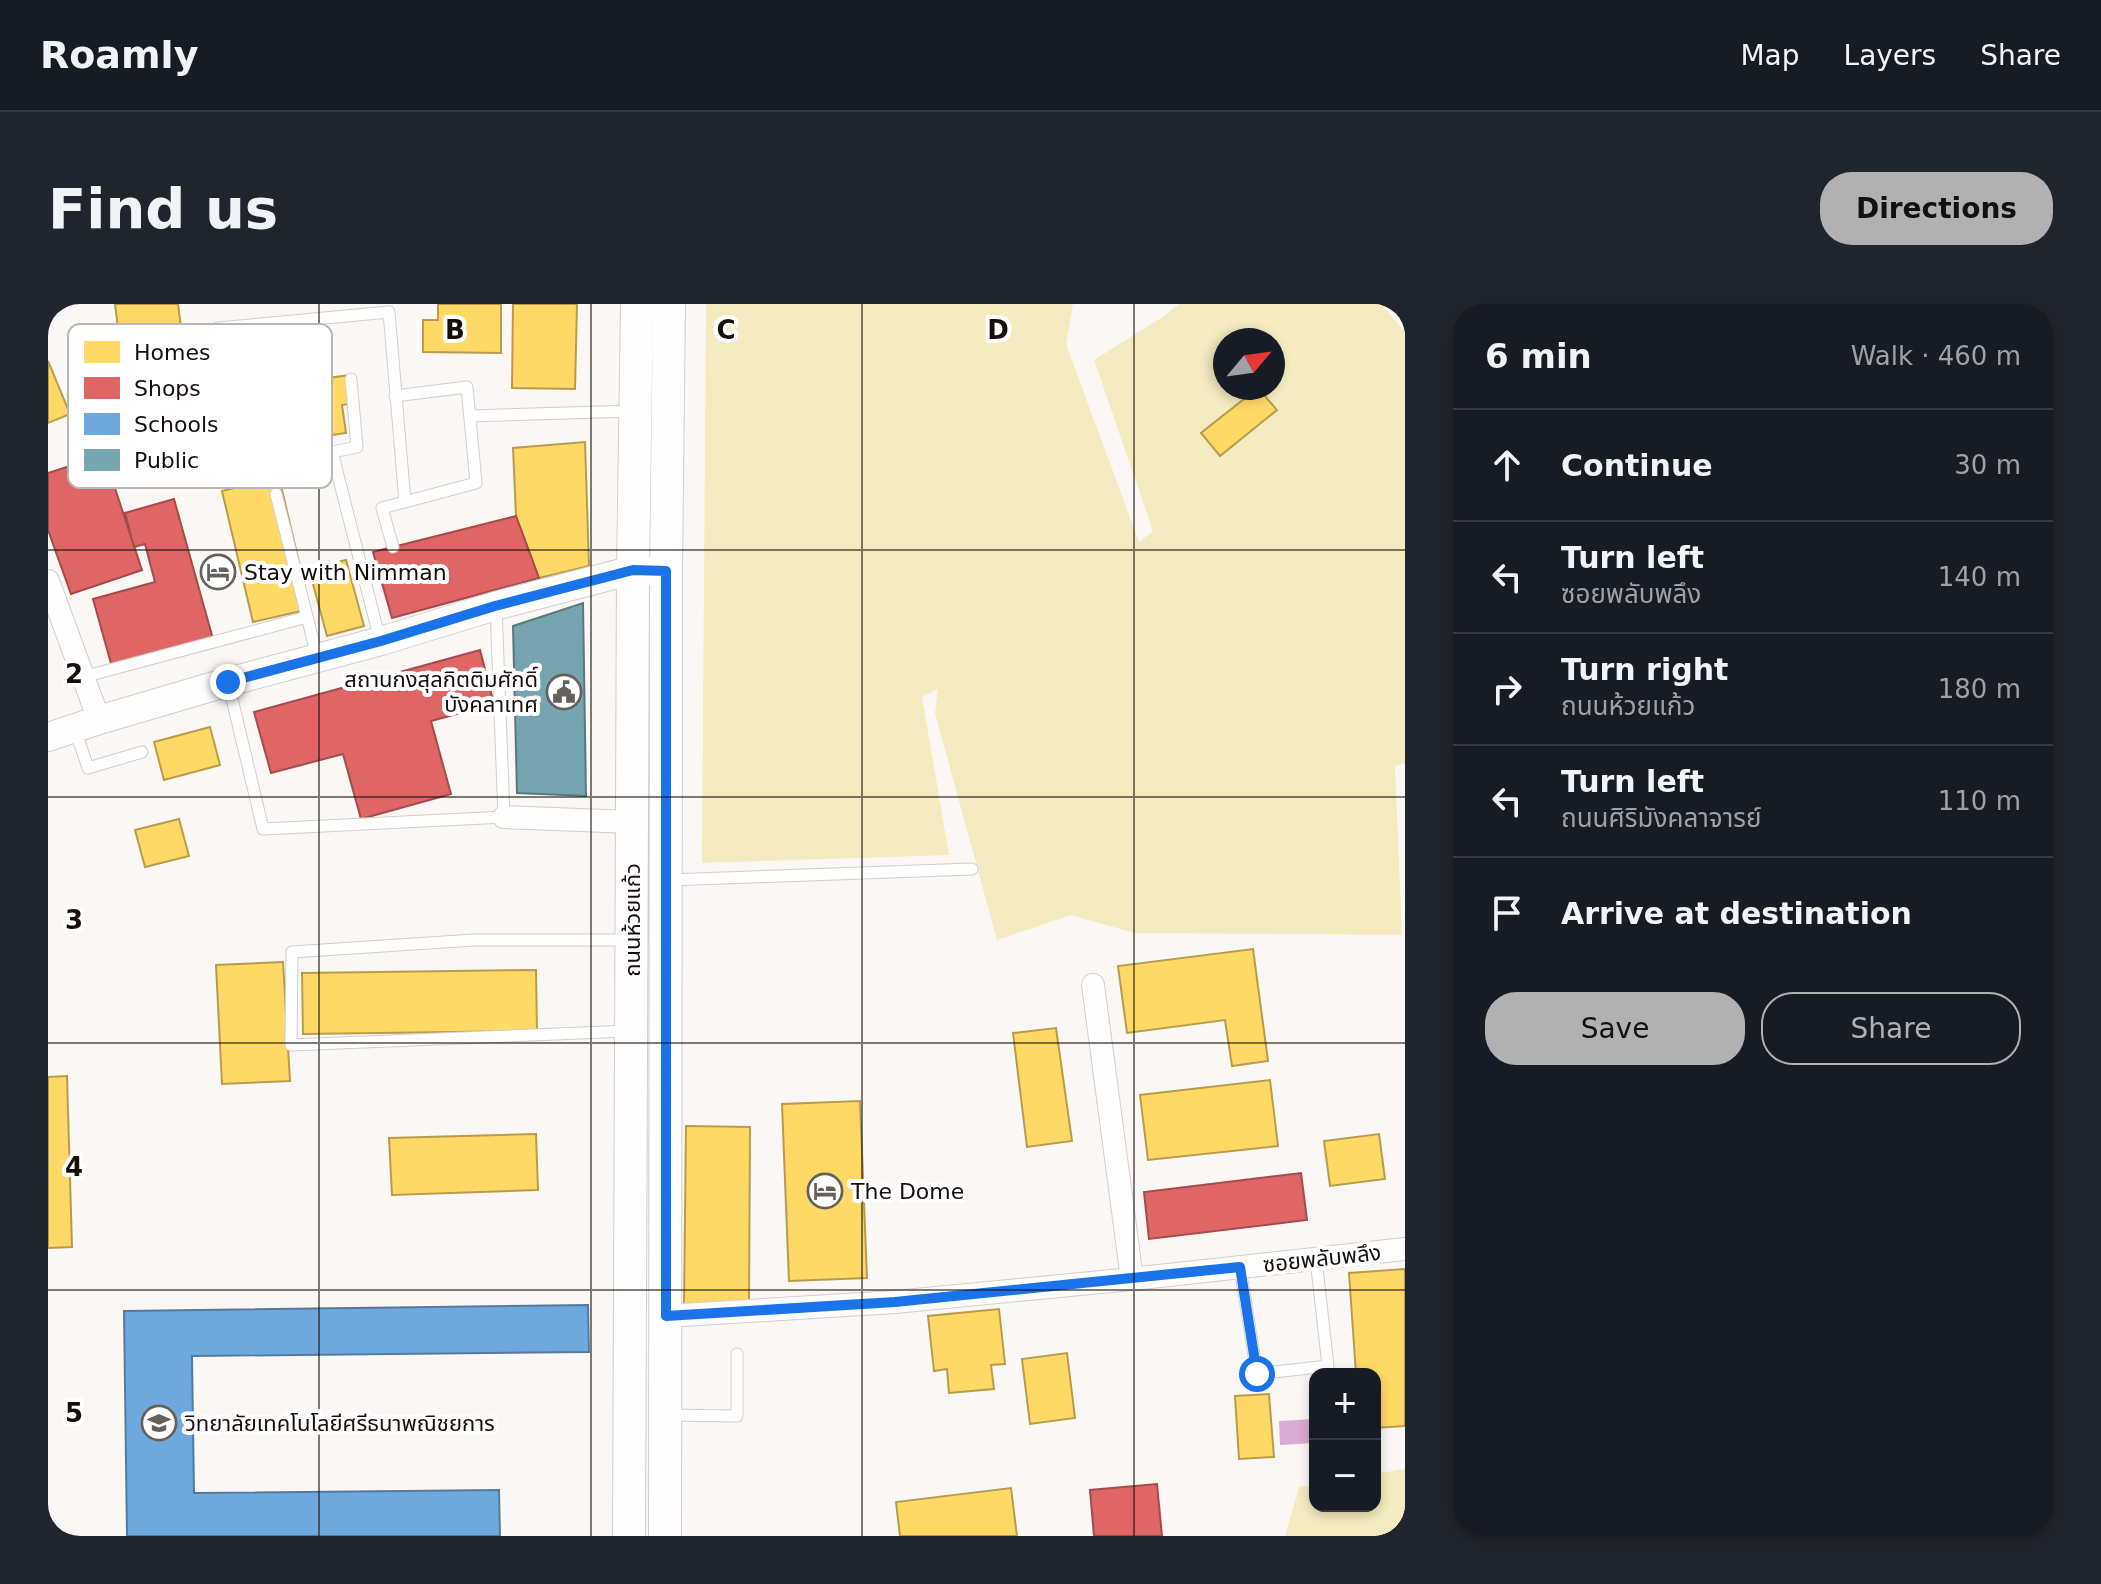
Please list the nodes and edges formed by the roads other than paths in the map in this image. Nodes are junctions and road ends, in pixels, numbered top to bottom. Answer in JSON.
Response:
{"nodes":[{"id":1,"x":637,"y":304,"type":"edge"},
{"id":2,"x":669,"y":304,"type":"edge"},
{"id":3,"x":261,"y":324,"type":"edge"},
{"id":4,"x":351,"y":379,"type":"dead end"},
{"id":5,"x":395,"y":396,"type":"junction"},
{"id":6,"x":636,"y":411,"type":"junction"},
{"id":7,"x":470,"y":416,"type":"junction"},
{"id":8,"x":332,"y":452,"type":"joint"},
{"id":9,"x":276,"y":494,"type":"dead end"},
{"id":10,"x":405,"y":502,"type":"junction"},
{"id":11,"x":393,"y":547,"type":"dead end"},
{"id":12,"x":633,"y":570,"type":"junction"},
{"id":13,"x":666,"y":571,"type":"junction"},
{"id":14,"x":48,"y":581,"type":"edge"},
{"id":15,"x":495,"y":606,"type":"junction"},
{"id":16,"x":307,"y":617,"type":"junction"},
{"id":17,"x":381,"y":641,"type":"junction"},
{"id":18,"x":318,"y":658,"type":"junction"},
{"id":19,"x":83,"y":677,"type":"junction"},
{"id":20,"x":228,"y":682,"type":"junction"},
{"id":21,"x":87,"y":724,"type":"junction"},
{"id":22,"x":48,"y":737,"type":"edge"},
{"id":23,"x":142,"y":752,"type":"dead end"},
{"id":24,"x":504,"y":817,"type":"junction"},
{"id":25,"x":632,"y":822,"type":"junction"},
{"id":26,"x":972,"y":869,"type":"dead end"},
{"id":27,"x":667,"y":880,"type":"junction"},
{"id":28,"x":633,"y":940,"type":"junction"},
{"id":29,"x":1093,"y":985,"type":"dead end"},
{"id":30,"x":632,"y":1031,"type":"junction"},
{"id":31,"x":1405,"y":1249,"type":"edge"},
{"id":32,"x":1316,"y":1259,"type":"junction"},
{"id":33,"x":1240,"y":1267,"type":"junction"},
{"id":34,"x":1132,"y":1279,"type":"junction"},
{"id":35,"x":666,"y":1316,"type":"junction"},
{"id":36,"x":737,"y":1354,"type":"dead end"},
{"id":37,"x":665,"y":1415,"type":"junction"},
{"id":38,"x":629,"y":1536,"type":"edge"},
{"id":39,"x":665,"y":1536,"type":"edge"}],
"edges":[{"from":1,"to":6,"type":"main road","name":"ถนนห้วยแก้ว"},
{"from":2,"to":13,"type":"main road","name":"ถนนห้วยแก้ว"},
{"from":3,"to":5,"type":"lane"},
{"from":4,"to":8,"type":"lane"},
{"from":5,"to":7,"type":"lane"},
{"from":5,"to":10,"type":"lane"},
{"from":6,"to":7,"type":"lane"},
{"from":6,"to":12,"type":"main road","name":"ถนนห้วยแก้ว"},
{"from":7,"to":10,"type":"lane"},
{"from":8,"to":17,"type":"lane"},
{"from":9,"to":16,"type":"lane"},
{"from":10,"to":11,"type":"lane"},
{"from":12,"to":13,"type":"street"},
{"from":12,"to":15,"type":"street"},
{"from":12,"to":25,"type":"main road","name":"ถนนห้วยแก้ว"},
{"from":13,"to":27,"type":"main road","name":"ถนนห้วยแก้ว"},
{"from":14,"to":19,"type":"street"},
{"from":15,"to":17,"type":"street"},
{"from":15,"to":24,"type":"lane"},
{"from":16,"to":18,"type":"lane"},
{"from":16,"to":19,"type":"lane"},
{"from":17,"to":18,"type":"street"},
{"from":18,"to":20,"type":"street"},
{"from":19,"to":21,"type":"street"},
{"from":20,"to":21,"type":"street"},
{"from":20,"to":24,"type":"lane"},
{"from":21,"to":22,"type":"street"},
{"from":21,"to":23,"type":"lane"},
{"from":24,"to":25,"type":"street"},
{"from":25,"to":28,"type":"main road","name":"ถนนห้วยแก้ว"},
{"from":26,"to":27,"type":"lane"},
{"from":27,"to":35,"type":"main road","name":"ถนนห้วยแก้ว"},
{"from":28,"to":30,"type":"main road","name":"ถนนห้วยแก้ว"},
{"from":28,"to":30,"type":"lane"},
{"from":29,"to":34,"type":"street"},
{"from":30,"to":38,"type":"main road","name":"ถนนห้วยแก้ว"},
{"from":31,"to":32,"type":"street","name":"ซอยพลับพลึง"},
{"from":32,"to":33,"type":"street","name":"ซอยพลับพลึง"},
{"from":32,"to":33,"type":"lane"},
{"from":33,"to":34,"type":"street","name":"ซอยพลับพลึง"},
{"from":34,"to":35,"type":"street","name":"ซอยพลับพลึง"},
{"from":35,"to":37,"type":"main road","name":"ถนนห้วยแก้ว"},
{"from":36,"to":37,"type":"lane"},
{"from":37,"to":39,"type":"main road","name":"ถนนห้วยแก้ว"}]}
